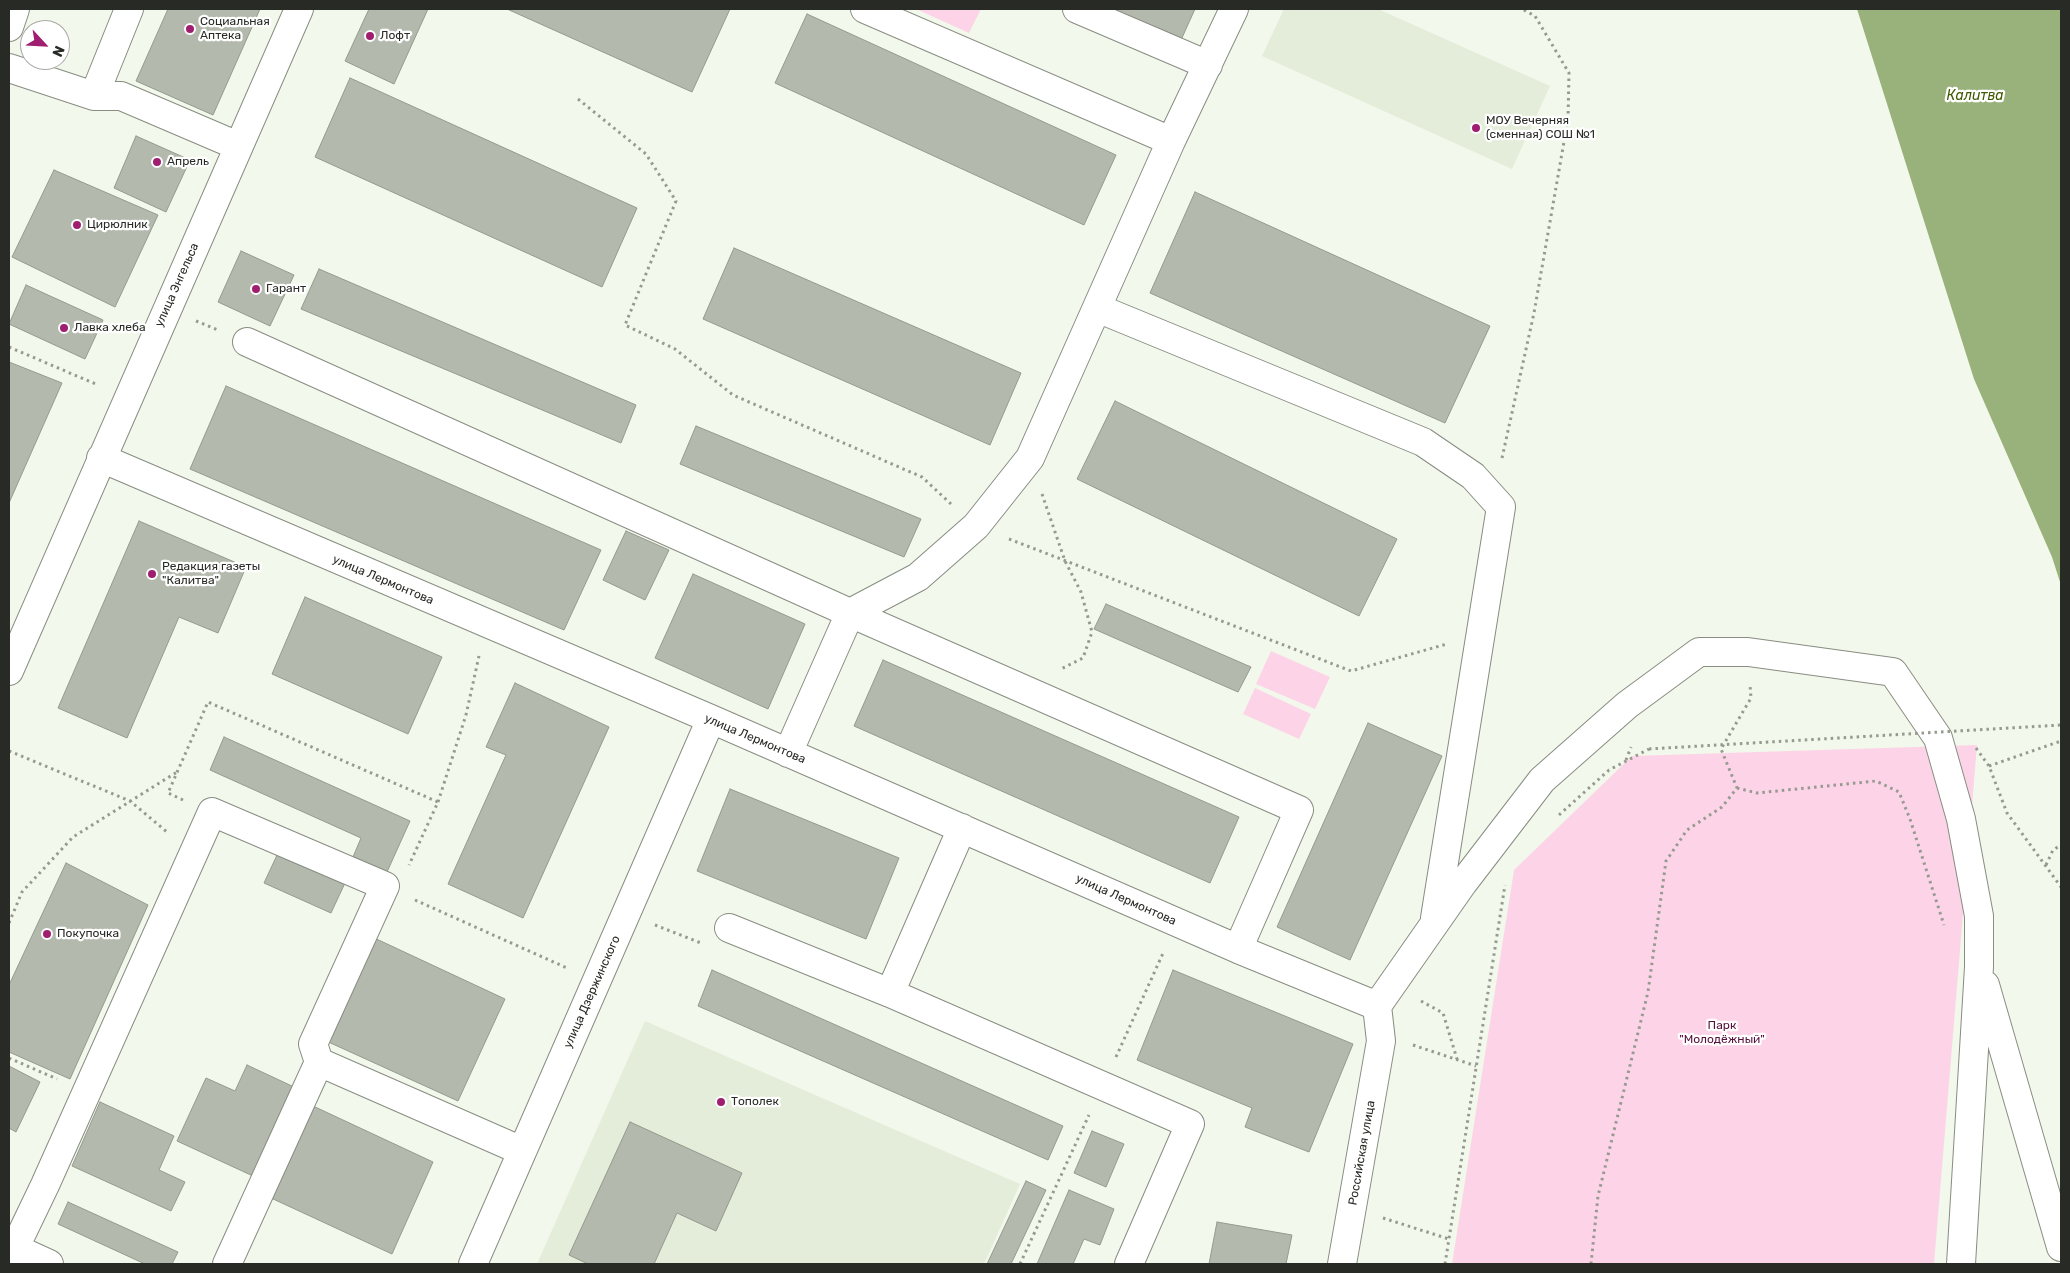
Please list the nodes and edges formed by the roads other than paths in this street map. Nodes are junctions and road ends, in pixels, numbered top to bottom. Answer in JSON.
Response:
{"nodes":[{"id":1,"x":15,"y":9,"type":"edge"},
{"id":2,"x":129,"y":9,"type":"edge"},
{"id":3,"x":299,"y":9,"type":"edge"},
{"id":4,"x":865,"y":9,"type":"edge"},
{"id":5,"x":1077,"y":9,"type":"edge"},
{"id":6,"x":1234,"y":9,"type":"edge"},
{"id":7,"x":9,"y":27,"type":"edge"},
{"id":8,"x":1208,"y":65,"type":"junction"},
{"id":9,"x":9,"y":68,"type":"edge"},
{"id":10,"x":94,"y":96,"type":"junction"},
{"id":11,"x":1171,"y":142,"type":"junction"},
{"id":12,"x":238,"y":146,"type":"junction"},
{"id":13,"x":1097,"y":308,"type":"junction"},
{"id":14,"x":247,"y":342,"type":"dead end"},
{"id":15,"x":101,"y":458,"type":"junction"},
{"id":16,"x":850,"y":612,"type":"junction"},
{"id":17,"x":9,"y":671,"type":"edge"},
{"id":18,"x":711,"y":719,"type":"junction"},
{"id":19,"x":788,"y":753,"type":"junction"},
{"id":20,"x":962,"y":828,"type":"junction"},
{"id":21,"x":1434,"y":924,"type":"junction"},
{"id":22,"x":728,"y":928,"type":"dead end"},
{"id":23,"x":1238,"y":949,"type":"junction"},
{"id":24,"x":1979,"y":967,"type":"junction"},
{"id":25,"x":890,"y":993,"type":"junction"},
{"id":26,"x":1376,"y":1006,"type":"junction"},
{"id":27,"x":319,"y":1062,"type":"junction"},
{"id":28,"x":522,"y":1151,"type":"junction"},
{"id":29,"x":2061,"y":1247,"type":"edge"},
{"id":30,"x":11,"y":1254,"type":"edge"},
{"id":31,"x":49,"y":1264,"type":"edge"},
{"id":32,"x":227,"y":1264,"type":"edge"},
{"id":33,"x":473,"y":1264,"type":"edge"},
{"id":34,"x":1129,"y":1264,"type":"edge"},
{"id":35,"x":1342,"y":1264,"type":"edge"},
{"id":36,"x":1961,"y":1264,"type":"edge"}],
"edges":[{"from":1,"to":7,"type":"street"},
{"from":2,"to":10,"type":"street"},
{"from":3,"to":12,"type":"street","name":"улица Энгельса"},
{"from":4,"to":11,"type":"street"},
{"from":5,"to":8,"type":"street"},
{"from":6,"to":8,"type":"street"},
{"from":8,"to":11,"type":"street"},
{"from":9,"to":10,"type":"street"},
{"from":10,"to":12,"type":"street"},
{"from":11,"to":13,"type":"street"},
{"from":12,"to":15,"type":"street","name":"улица Энгельса"},
{"from":13,"to":16,"type":"street"},
{"from":13,"to":21,"type":"street"},
{"from":14,"to":16,"type":"street"},
{"from":15,"to":17,"type":"street","name":"улица Энгельса"},
{"from":15,"to":18,"type":"street","name":"улица Лермонтова"},
{"from":16,"to":19,"type":"street"},
{"from":16,"to":23,"type":"street"},
{"from":18,"to":19,"type":"street","name":"улица Лермонтова"},
{"from":18,"to":28,"type":"street","name":"улица Дзержинского"},
{"from":19,"to":20,"type":"street","name":"улица Лермонтова"},
{"from":20,"to":23,"type":"street","name":"улица Лермонтова"},
{"from":20,"to":25,"type":"street"},
{"from":21,"to":24,"type":"street"},
{"from":21,"to":26,"type":"street"},
{"from":22,"to":25,"type":"street"},
{"from":23,"to":26,"type":"street","name":"улица Лермонтова"},
{"from":24,"to":29,"type":"street"},
{"from":24,"to":36,"type":"street"},
{"from":25,"to":34,"type":"street"},
{"from":26,"to":35,"type":"street","name":"Российская улица"},
{"from":27,"to":28,"type":"street"},
{"from":27,"to":30,"type":"street"},
{"from":27,"to":32,"type":"street"},
{"from":28,"to":33,"type":"street","name":"улица Дзержинского"},
{"from":30,"to":31,"type":"street"}]}
